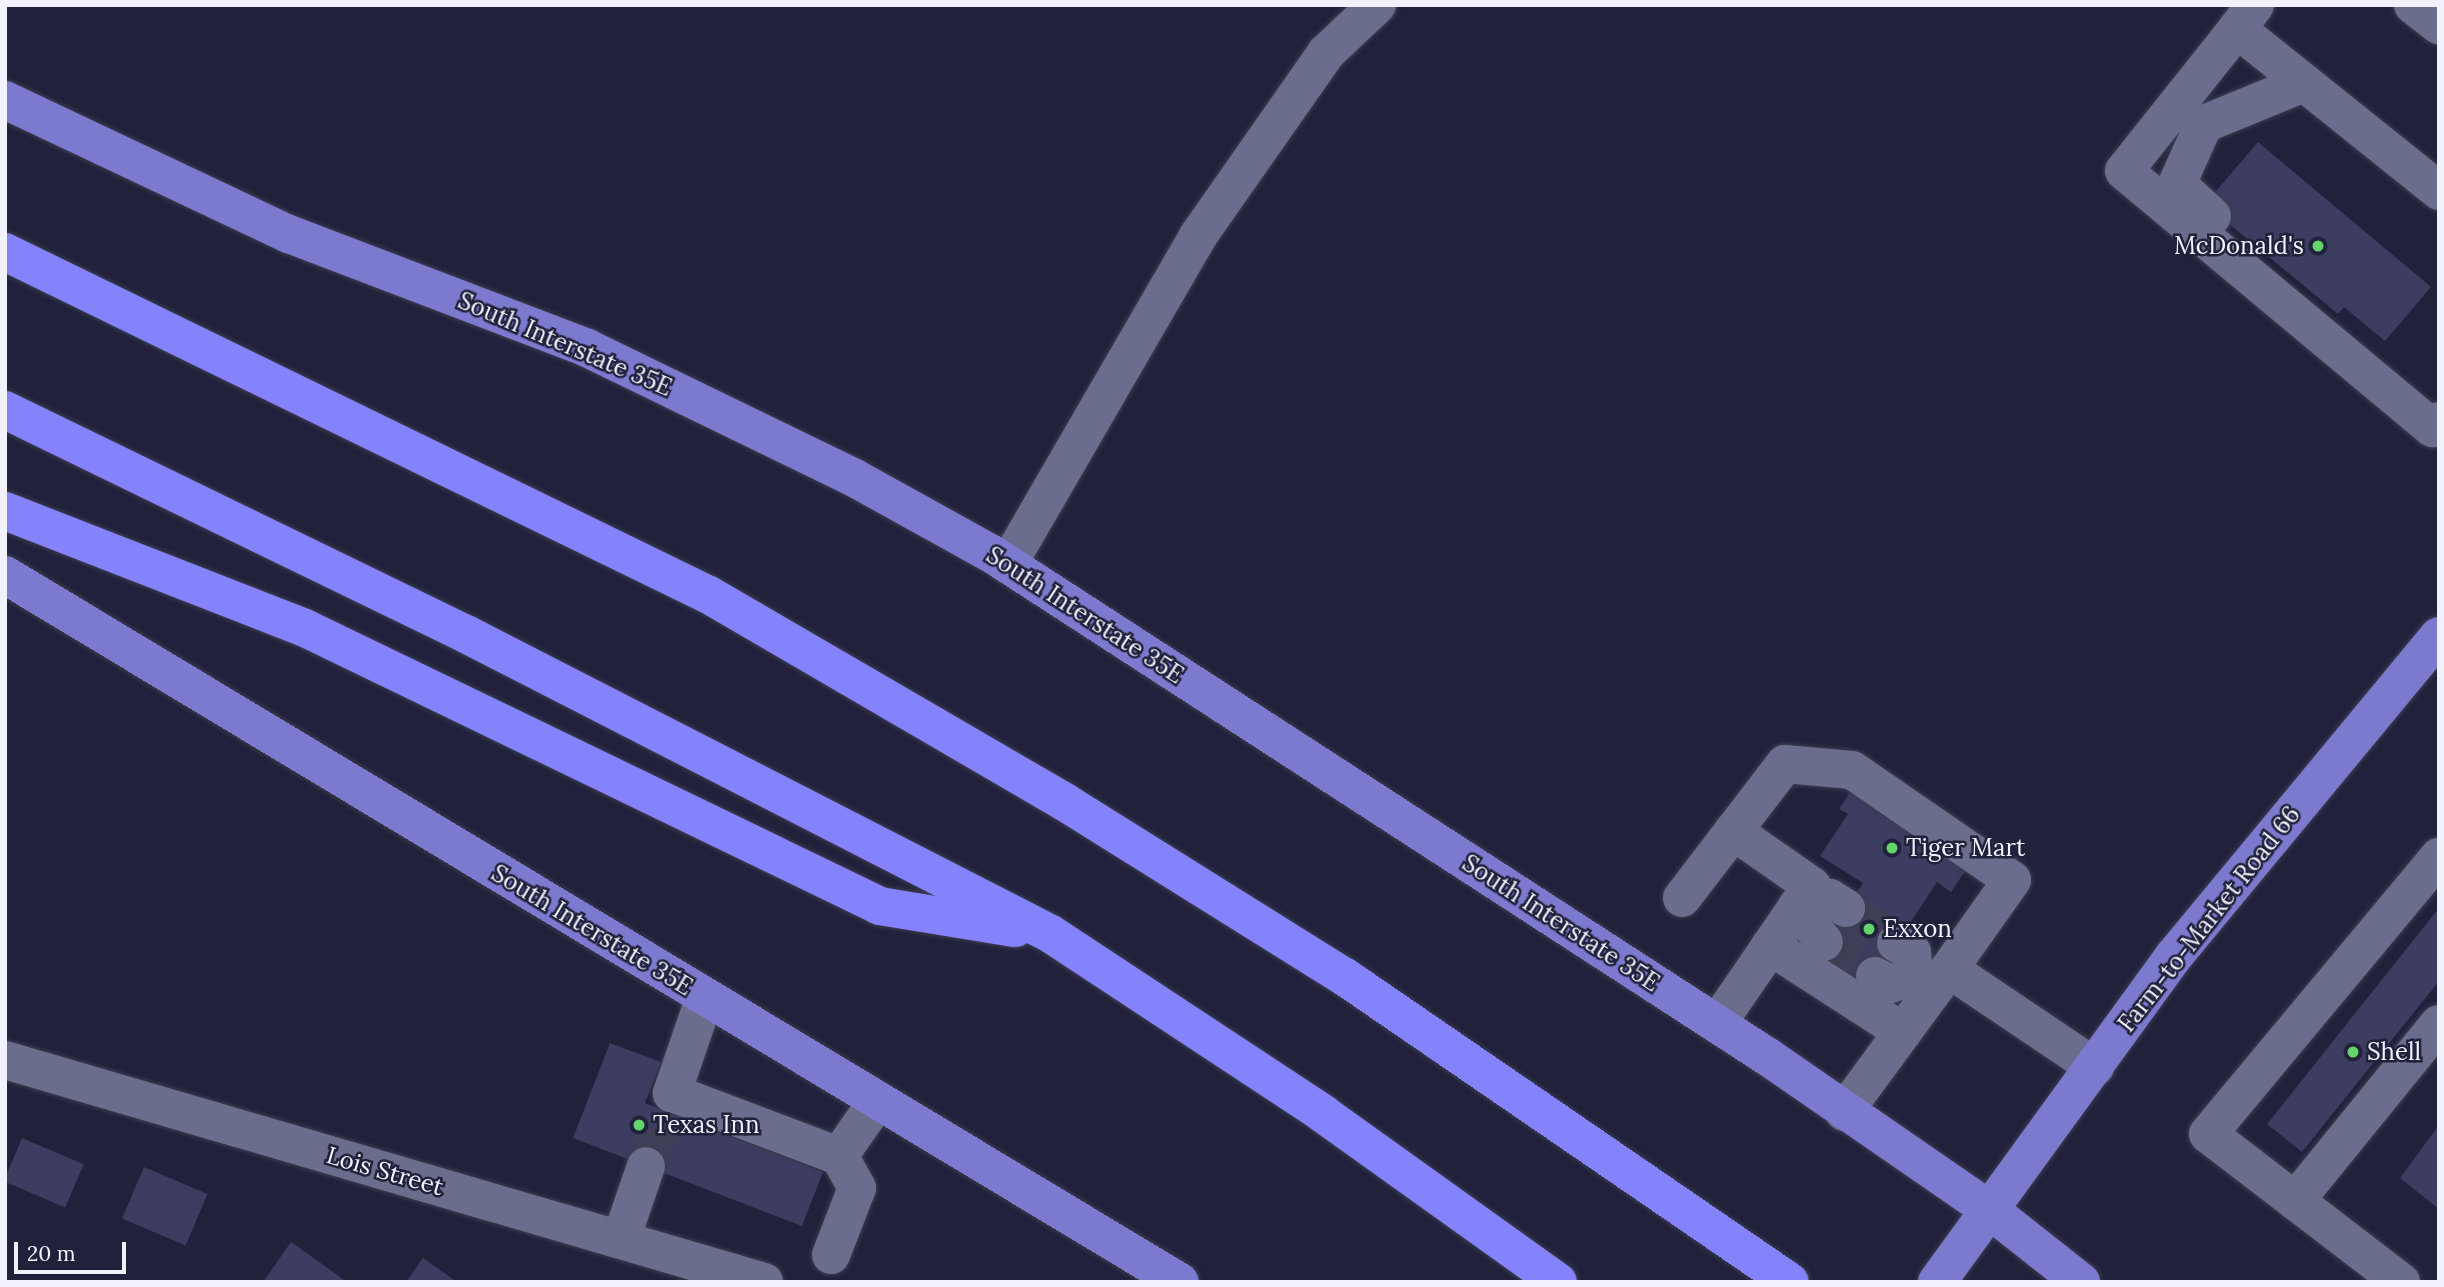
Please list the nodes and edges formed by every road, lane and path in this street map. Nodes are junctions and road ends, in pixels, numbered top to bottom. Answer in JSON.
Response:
{"nodes":[{"id":1,"x":1377,"y":5,"type":"edge"},
{"id":2,"x":2413,"y":5,"type":"edge"},
{"id":3,"x":2246,"y":17,"type":"edge"},
{"id":4,"x":2439,"y":25,"type":"edge"},
{"id":5,"x":2304,"y":83,"type":"junction"},
{"id":6,"x":5,"y":100,"type":"edge"},
{"id":7,"x":2439,"y":191,"type":"edge"},
{"id":8,"x":5,"y":252,"type":"edge"},
{"id":9,"x":2439,"y":403,"type":"edge"},
{"id":10,"x":5,"y":410,"type":"edge"},
{"id":11,"x":2439,"y":421,"type":"edge"},
{"id":12,"x":5,"y":511,"type":"edge"},
{"id":13,"x":1008,"y":564,"type":"junction"},
{"id":14,"x":5,"y":575,"type":"edge"},
{"id":15,"x":2438,"y":638,"type":"edge"},
{"id":16,"x":1734,"y":831,"type":"junction"},
{"id":17,"x":2439,"y":857,"type":"edge"},
{"id":18,"x":1682,"y":898,"type":"dead end"},
{"id":19,"x":1797,"y":907,"type":"junction"},
{"id":20,"x":1846,"y":908,"type":"tunnel mouth"},
{"id":21,"x":1051,"y":934,"type":"junction"},
{"id":22,"x":1824,"y":942,"type":"tunnel mouth"},
{"id":23,"x":1770,"y":946,"type":"junction"},
{"id":24,"x":1924,"y":969,"type":"junction"},
{"id":25,"x":1875,"y":976,"type":"tunnel mouth"},
{"id":26,"x":705,"y":997,"type":"junction"},
{"id":27,"x":1717,"y":1024,"type":"junction"},
{"id":28,"x":2439,"y":1024,"type":"edge"},
{"id":29,"x":1903,"y":1032,"type":"junction"},
{"id":30,"x":5,"y":1060,"type":"edge"},
{"id":31,"x":2095,"y":1067,"type":"junction"},
{"id":32,"x":878,"y":1100,"type":"junction"},
{"id":33,"x":1844,"y":1112,"type":"junction"},
{"id":34,"x":839,"y":1156,"type":"junction"},
{"id":35,"x":646,"y":1166,"type":"tunnel mouth"},
{"id":36,"x":2295,"y":1201,"type":"junction"},
{"id":37,"x":1991,"y":1211,"type":"junction"},
{"id":38,"x":621,"y":1239,"type":"junction"},
{"id":39,"x":831,"y":1255,"type":"dead end"},
{"id":40,"x":760,"y":1281,"type":"edge"},
{"id":41,"x":1181,"y":1282,"type":"edge"},
{"id":42,"x":1558,"y":1282,"type":"edge"},
{"id":43,"x":1790,"y":1282,"type":"edge"},
{"id":44,"x":1937,"y":1282,"type":"edge"},
{"id":45,"x":2081,"y":1282,"type":"edge"},
{"id":46,"x":2401,"y":1282,"type":"edge"}],
"edges":[{"from":1,"to":13,"type":"street"},
{"from":2,"to":4,"type":"street"},
{"from":3,"to":5,"type":"street"},
{"from":3,"to":11,"type":"street"},
{"from":5,"to":7,"type":"street"},
{"from":5,"to":9,"type":"street"},
{"from":6,"to":13,"type":"main road","name":"South Interstate 35E"},
{"from":8,"to":43,"type":"highway"},
{"from":10,"to":21,"type":"highway"},
{"from":12,"to":21,"type":"highway"},
{"from":13,"to":27,"type":"main road","name":"South Interstate 35E"},
{"from":14,"to":26,"type":"main road","name":"South Interstate 35E"},
{"from":15,"to":31,"type":"main road","name":"Farm-to-Market Road 66"},
{"from":16,"to":18,"type":"street"},
{"from":16,"to":19,"type":"street"},
{"from":16,"to":24,"type":"street"},
{"from":17,"to":36,"type":"street"},
{"from":19,"to":20,"type":"street"},
{"from":19,"to":22,"type":"street"},
{"from":19,"to":23,"type":"street"},
{"from":21,"to":42,"type":"highway"},
{"from":23,"to":27,"type":"street"},
{"from":23,"to":29,"type":"street"},
{"from":24,"to":25,"type":"street"},
{"from":24,"to":29,"type":"street"},
{"from":24,"to":31,"type":"street"},
{"from":26,"to":32,"type":"main road","name":"South Interstate 35E"},
{"from":26,"to":34,"type":"street"},
{"from":27,"to":33,"type":"main road","name":"South Interstate 35E"},
{"from":28,"to":36,"type":"street"},
{"from":29,"to":33,"type":"street"},
{"from":30,"to":38,"type":"street","name":"Lois Street"},
{"from":31,"to":37,"type":"main road","name":"Farm-to-Market Road 66"},
{"from":32,"to":34,"type":"street"},
{"from":32,"to":41,"type":"main road","name":"South Interstate 35E"},
{"from":33,"to":37,"type":"main road","name":"South Interstate 35E"},
{"from":34,"to":39,"type":"street"},
{"from":35,"to":38,"type":"street"},
{"from":36,"to":46,"type":"street"},
{"from":37,"to":44,"type":"main road","name":"Farm-to-Market Road 66"},
{"from":37,"to":45,"type":"main road","name":"South Interstate 35E"},
{"from":38,"to":40,"type":"street","name":"Lois Street"}]}
